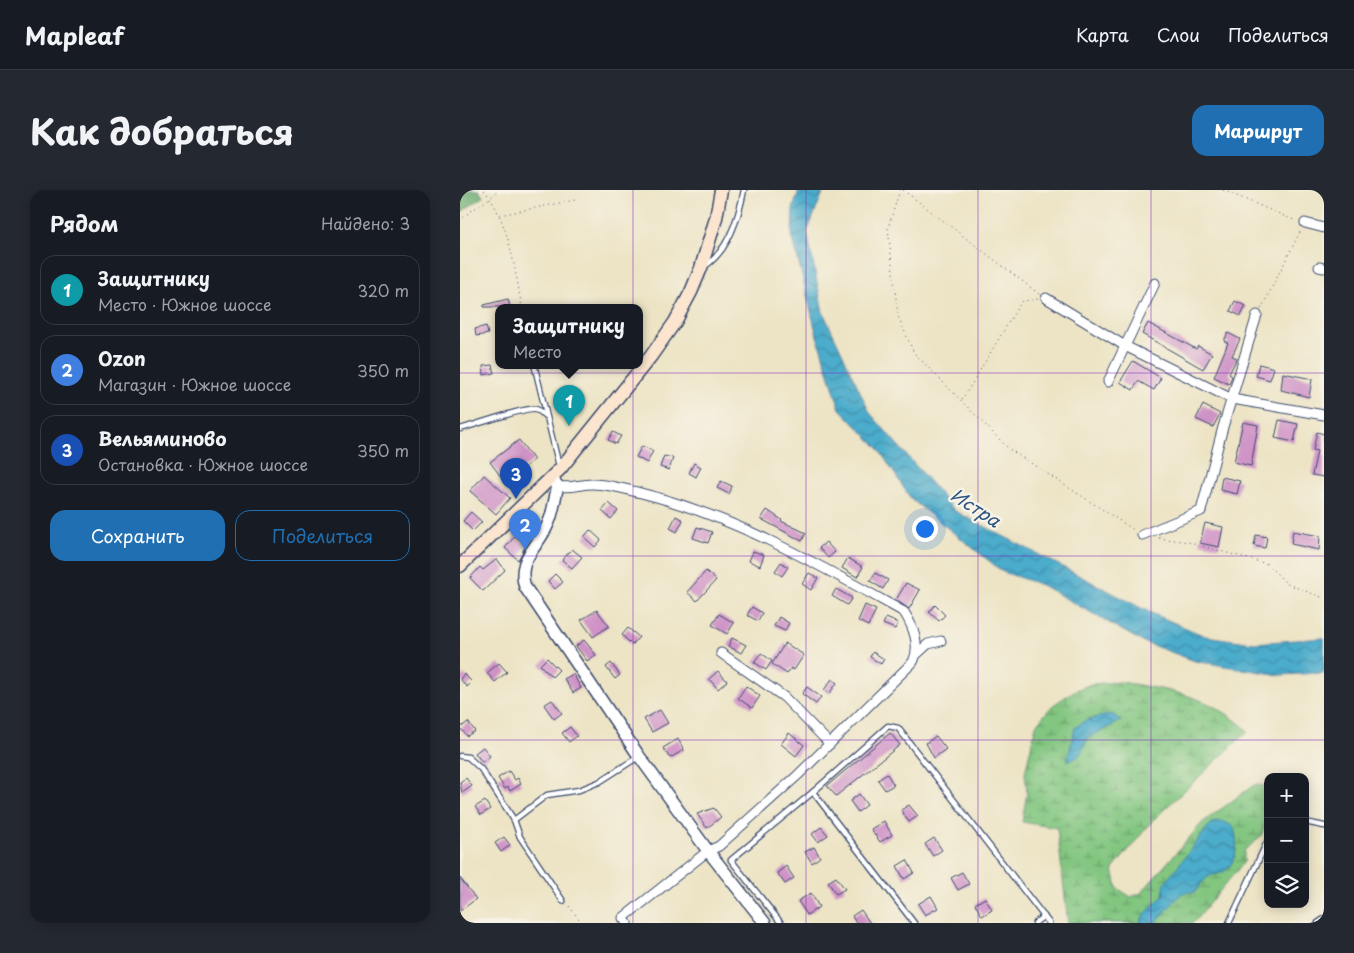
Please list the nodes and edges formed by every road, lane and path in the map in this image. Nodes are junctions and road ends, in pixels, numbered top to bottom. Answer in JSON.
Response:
{"nodes":[{"id":1,"x":484,"y":190,"type":"edge"},
{"id":2,"x":498,"y":190,"type":"edge"},
{"id":3,"x":721,"y":190,"type":"edge"},
{"id":4,"x":744,"y":190,"type":"edge"},
{"id":5,"x":902,"y":190,"type":"edge"},
{"id":6,"x":1223,"y":190,"type":"edge"},
{"id":7,"x":492,"y":199,"type":"junction"},
{"id":8,"x":575,"y":200,"type":"dead end"},
{"id":9,"x":500,"y":215,"type":"junction"},
{"id":10,"x":460,"y":221,"type":"edge"},
{"id":11,"x":1305,"y":224,"type":"junction"},
{"id":12,"x":1324,"y":228,"type":"edge"},
{"id":13,"x":701,"y":268,"type":"junction"},
{"id":14,"x":1155,"y":283,"type":"dead end"},
{"id":15,"x":1046,"y":298,"type":"junction"},
{"id":16,"x":521,"y":304,"type":"edge"},
{"id":17,"x":1257,"y":316,"type":"joint"},
{"id":18,"x":1125,"y":346,"type":"junction"},
{"id":19,"x":643,"y":365,"type":"edge"},
{"id":20,"x":535,"y":369,"type":"edge"},
{"id":21,"x":640,"y":369,"type":"edge"},
{"id":22,"x":1108,"y":382,"type":"dead end"},
{"id":23,"x":541,"y":399,"type":"junction"},
{"id":24,"x":1232,"y":399,"type":"junction"},
{"id":25,"x":962,"y":401,"type":"junction"},
{"id":26,"x":536,"y":409,"type":"junction"},
{"id":27,"x":1324,"y":415,"type":"edge"},
{"id":28,"x":545,"y":416,"type":"junction"},
{"id":29,"x":460,"y":429,"type":"edge"},
{"id":30,"x":560,"y":468,"type":"junction"},
{"id":31,"x":554,"y":482,"type":"junction"},
{"id":32,"x":1142,"y":535,"type":"junction"},
{"id":33,"x":460,"y":566,"type":"edge"},
{"id":34,"x":1324,"y":598,"type":"edge"},
{"id":35,"x":941,"y":641,"type":"dead end"},
{"id":36,"x":721,"y":653,"type":"dead end"},
{"id":37,"x":917,"y":654,"type":"junction"},
{"id":38,"x":830,"y":744,"type":"junction"},
{"id":39,"x":460,"y":756,"type":"edge"},
{"id":40,"x":639,"y":756,"type":"junction"},
{"id":41,"x":813,"y":792,"type":"junction"},
{"id":42,"x":514,"y":820,"type":"junction"},
{"id":43,"x":1309,"y":823,"type":"edge"},
{"id":44,"x":1324,"y":826,"type":"edge"},
{"id":45,"x":1264,"y":849,"type":"edge"},
{"id":46,"x":708,"y":851,"type":"junction"},
{"id":47,"x":563,"y":901,"type":"joint"},
{"id":48,"x":1044,"y":916,"type":"junction"},
{"id":49,"x":1324,"y":919,"type":"edge"},
{"id":50,"x":623,"y":921,"type":"edge"},
{"id":51,"x":582,"y":923,"type":"edge"},
{"id":52,"x":765,"y":923,"type":"edge"},
{"id":53,"x":780,"y":923,"type":"edge"},
{"id":54,"x":914,"y":923,"type":"edge"},
{"id":55,"x":1035,"y":923,"type":"edge"},
{"id":56,"x":1049,"y":923,"type":"edge"},
{"id":57,"x":1229,"y":923,"type":"edge"},
{"id":58,"x":1318,"y":923,"type":"edge"}],
"edges":[{"from":1,"to":7,"type":"path"},
{"from":2,"to":7,"type":"path"},
{"from":3,"to":13,"type":"main road"},
{"from":4,"to":13,"type":"lane"},
{"from":5,"to":15,"type":"path"},
{"from":5,"to":25,"type":"path"},
{"from":6,"to":11,"type":"path"},
{"from":7,"to":9,"type":"path"},
{"from":7,"to":10,"type":"path"},
{"from":8,"to":9,"type":"path"},
{"from":9,"to":16,"type":"path"},
{"from":11,"to":12,"type":"street"},
{"from":11,"to":17,"type":"path"},
{"from":13,"to":19,"type":"main road"},
{"from":14,"to":18,"type":"street"},
{"from":15,"to":18,"type":"street"},
{"from":15,"to":25,"type":"path"},
{"from":17,"to":24,"type":"street"},
{"from":18,"to":22,"type":"street"},
{"from":18,"to":24,"type":"street"},
{"from":20,"to":23,"type":"lane"},
{"from":21,"to":30,"type":"main road"},
{"from":23,"to":26,"type":"lane"},
{"from":23,"to":28,"type":"lane"},
{"from":24,"to":27,"type":"street"},
{"from":24,"to":32,"type":"street"},
{"from":25,"to":32,"type":"path"},
{"from":26,"to":28,"type":"lane"},
{"from":26,"to":29,"type":"lane"},
{"from":28,"to":30,"type":"lane"},
{"from":30,"to":31,"type":"main road"},
{"from":31,"to":33,"type":"main road"},
{"from":31,"to":37,"type":"street"},
{"from":31,"to":40,"type":"street"},
{"from":32,"to":34,"type":"path"},
{"from":35,"to":37,"type":"street"},
{"from":36,"to":38,"type":"street"},
{"from":37,"to":38,"type":"street"},
{"from":38,"to":46,"type":"street"},
{"from":39,"to":42,"type":"lane"},
{"from":40,"to":42,"type":"lane"},
{"from":40,"to":46,"type":"street"},
{"from":41,"to":48,"type":"lane"},
{"from":41,"to":53,"type":"lane"},
{"from":41,"to":54,"type":"lane"},
{"from":42,"to":47,"type":"lane"},
{"from":43,"to":44,"type":"lane"},
{"from":45,"to":57,"type":"lane"},
{"from":46,"to":50,"type":"street"},
{"from":46,"to":52,"type":"street"},
{"from":47,"to":51,"type":"path"},
{"from":48,"to":55,"type":"lane"},
{"from":48,"to":56,"type":"lane"},
{"from":49,"to":58,"type":"lane"}]}
